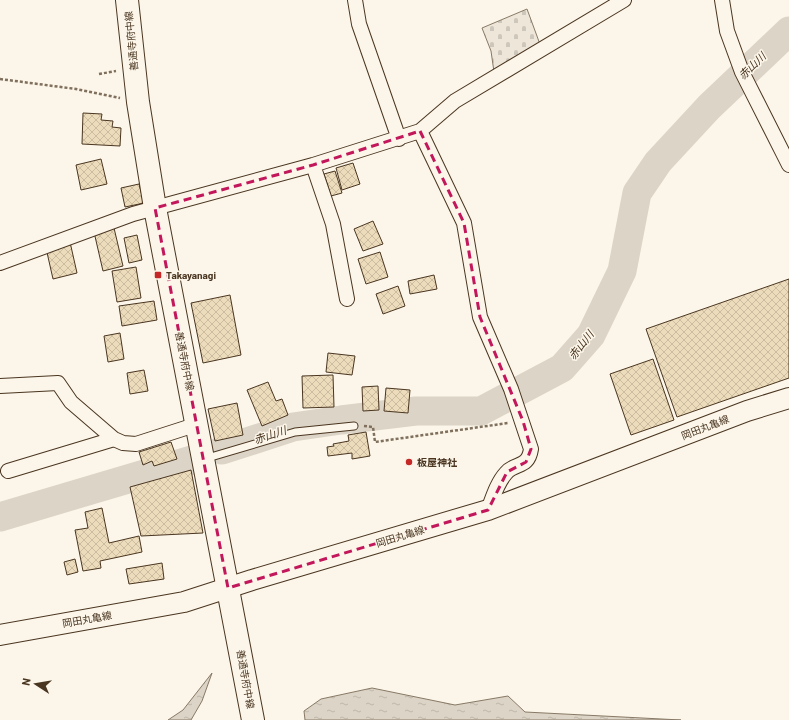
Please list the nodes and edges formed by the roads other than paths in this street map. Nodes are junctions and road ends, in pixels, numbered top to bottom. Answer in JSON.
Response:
{"nodes":[{"id":1,"x":127,"y":0,"type":"edge"},
{"id":2,"x":355,"y":0,"type":"edge"},
{"id":3,"x":624,"y":0,"type":"edge"},
{"id":4,"x":722,"y":0,"type":"edge"},
{"id":5,"x":420,"y":131,"type":"junction"},
{"id":6,"x":399,"y":139,"type":"junction"},
{"id":7,"x":313,"y":165,"type":"junction"},
{"id":8,"x":789,"y":165,"type":"edge"},
{"id":9,"x":155,"y":208,"type":"junction"},
{"id":10,"x":0,"y":262,"type":"edge"},
{"id":11,"x":347,"y":299,"type":"dead end"},
{"id":12,"x":0,"y":386,"type":"edge"},
{"id":13,"x":789,"y":398,"type":"edge"},
{"id":14,"x":198,"y":424,"type":"junction"},
{"id":15,"x":354,"y":426,"type":"road end"},
{"id":16,"x":114,"y":439,"type":"junction"},
{"id":17,"x":204,"y":459,"type":"junction"},
{"id":18,"x":8,"y":471,"type":"dead end"},
{"id":19,"x":488,"y":510,"type":"junction"},
{"id":20,"x":228,"y":588,"type":"junction"},
{"id":21,"x":0,"y":634,"type":"edge"},
{"id":22,"x":253,"y":720,"type":"edge"}],
"edges":[{"from":1,"to":9,"type":"main road","name":"善通寺府中線"},
{"from":2,"to":6,"type":"street"},
{"from":3,"to":5,"type":"street"},
{"from":4,"to":8,"type":"street"},
{"from":5,"to":6,"type":"street"},
{"from":5,"to":19,"type":"street"},
{"from":6,"to":7,"type":"street"},
{"from":7,"to":9,"type":"street"},
{"from":7,"to":11,"type":"street"},
{"from":9,"to":10,"type":"street"},
{"from":9,"to":14,"type":"main road","name":"善通寺府中線"},
{"from":12,"to":16,"type":"street"},
{"from":13,"to":19,"type":"main road","name":"岡田丸亀線"},
{"from":14,"to":16,"type":"street"},
{"from":14,"to":17,"type":"main road","name":"善通寺府中線"},
{"from":15,"to":17,"type":"lane"},
{"from":16,"to":18,"type":"street"},
{"from":17,"to":20,"type":"main road","name":"善通寺府中線"},
{"from":19,"to":20,"type":"main road","name":"岡田丸亀線"},
{"from":20,"to":21,"type":"main road","name":"岡田丸亀線"},
{"from":20,"to":22,"type":"main road","name":"善通寺府中線"}]}
